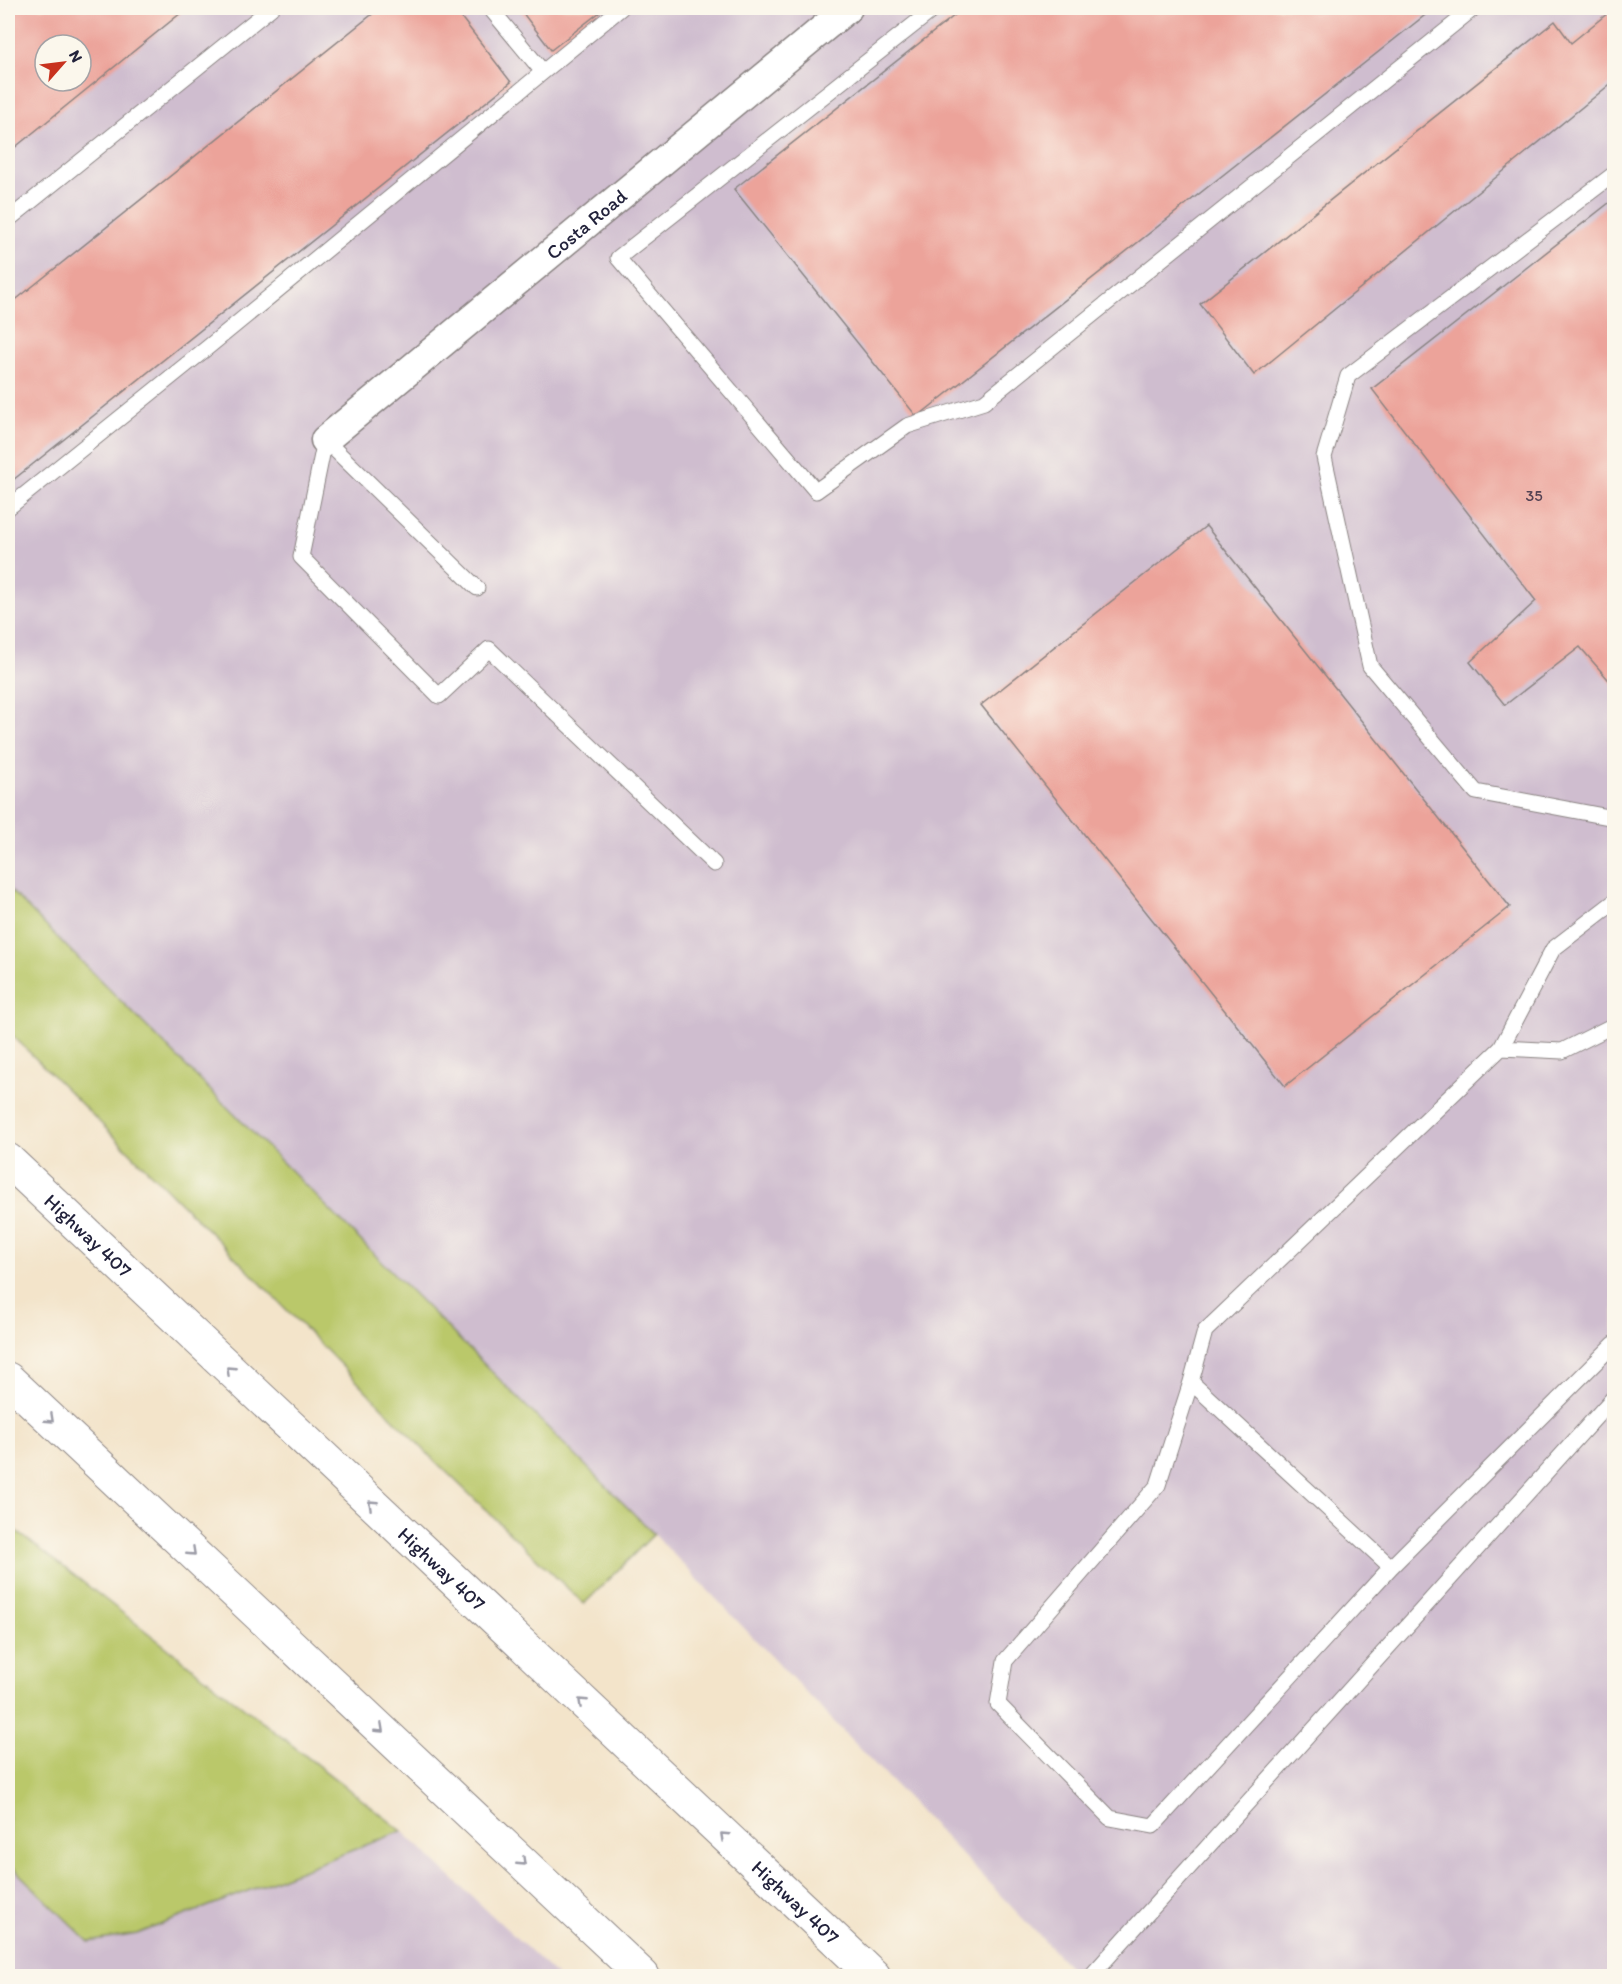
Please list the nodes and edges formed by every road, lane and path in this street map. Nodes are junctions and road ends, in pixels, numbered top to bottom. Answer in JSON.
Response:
{"nodes":[{"id":1,"x":271,"y":8,"type":"edge"},
{"id":2,"x":490,"y":8,"type":"edge"},
{"id":3,"x":621,"y":8,"type":"edge"},
{"id":4,"x":848,"y":8,"type":"edge"},
{"id":5,"x":934,"y":8,"type":"edge"},
{"id":6,"x":1474,"y":8,"type":"edge"},
{"id":7,"x":543,"y":72,"type":"junction"},
{"id":8,"x":1614,"y":174,"type":"edge"},
{"id":9,"x":8,"y":219,"type":"edge"},
{"id":10,"x":325,"y":440,"type":"junction"},
{"id":11,"x":8,"y":508,"type":"edge"},
{"id":12,"x":477,"y":588,"type":"dead end"},
{"id":13,"x":1614,"y":818,"type":"edge"},
{"id":14,"x":714,"y":864,"type":"dead end"},
{"id":15,"x":1614,"y":902,"type":"edge"},
{"id":16,"x":1614,"y":1025,"type":"edge"},
{"id":17,"x":1502,"y":1048,"type":"junction"},
{"id":18,"x":8,"y":1160,"type":"edge"},
{"id":19,"x":1614,"y":1344,"type":"edge"},
{"id":20,"x":8,"y":1379,"type":"edge"},
{"id":21,"x":1191,"y":1382,"type":"junction"},
{"id":22,"x":1614,"y":1397,"type":"edge"},
{"id":23,"x":1391,"y":1567,"type":"junction"},
{"id":24,"x":643,"y":1977,"type":"edge"},
{"id":25,"x":874,"y":1977,"type":"edge"},
{"id":26,"x":1091,"y":1977,"type":"edge"}],
"edges":[{"from":1,"to":9,"type":"lane"},
{"from":2,"to":7,"type":"lane"},
{"from":3,"to":7,"type":"lane"},
{"from":4,"to":10,"type":"street","name":"Costa Road"},
{"from":5,"to":6,"type":"lane"},
{"from":7,"to":11,"type":"lane"},
{"from":8,"to":13,"type":"lane"},
{"from":10,"to":12,"type":"lane"},
{"from":10,"to":14,"type":"lane"},
{"from":15,"to":17,"type":"lane"},
{"from":16,"to":17,"type":"lane"},
{"from":17,"to":21,"type":"lane"},
{"from":25,"to":18,"type":"highway","name":"Highway 407","one_way":true},
{"from":19,"to":23,"type":"lane"},
{"from":20,"to":24,"type":"highway","one_way":true},
{"from":21,"to":23,"type":"lane"},
{"from":21,"to":23,"type":"lane"},
{"from":22,"to":26,"type":"lane"}]}
